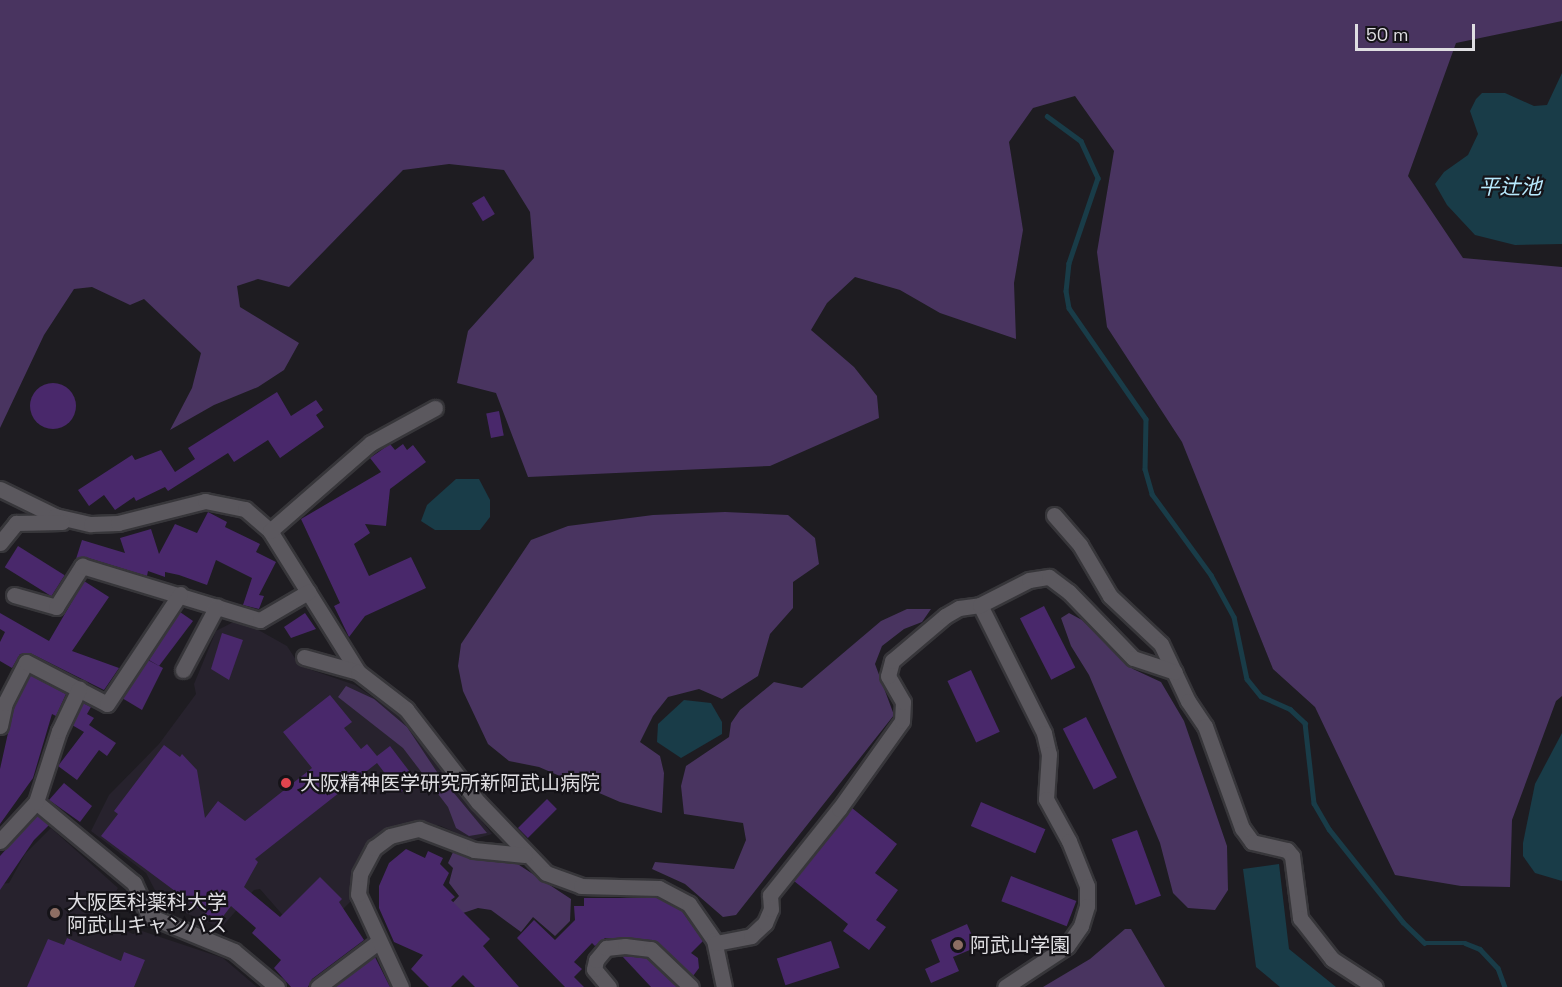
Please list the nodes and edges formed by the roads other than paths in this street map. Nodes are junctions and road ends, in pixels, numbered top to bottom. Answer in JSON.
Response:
{"nodes":[{"id":1,"x":435,"y":408,"type":"dead end"},
{"id":2,"x":0,"y":489,"type":"edge"},
{"id":3,"x":1054,"y":515,"type":"dead end"},
{"id":4,"x":74,"y":522,"type":"junction"},
{"id":5,"x":270,"y":531,"type":"junction"},
{"id":6,"x":0,"y":543,"type":"edge"},
{"id":7,"x":308,"y":592,"type":"junction"},
{"id":8,"x":180,"y":594,"type":"junction"},
{"id":9,"x":14,"y":595,"type":"dead end"},
{"id":10,"x":980,"y":605,"type":"junction"},
{"id":11,"x":217,"y":606,"type":"junction"},
{"id":12,"x":304,"y":657,"type":"dead end"},
{"id":13,"x":183,"y":670,"type":"dead end"},
{"id":14,"x":358,"y":672,"type":"junction"},
{"id":15,"x":1175,"y":672,"type":"junction"},
{"id":16,"x":78,"y":689,"type":"junction"},
{"id":17,"x":0,"y":726,"type":"edge"},
{"id":18,"x":36,"y":802,"type":"junction"},
{"id":19,"x":0,"y":841,"type":"edge"},
{"id":20,"x":525,"y":855,"type":"junction"},
{"id":21,"x":378,"y":942,"type":"junction"},
{"id":22,"x":716,"y":943,"type":"junction"},
{"id":23,"x":277,"y":987,"type":"edge"},
{"id":24,"x":318,"y":987,"type":"edge"},
{"id":25,"x":401,"y":987,"type":"edge"},
{"id":26,"x":609,"y":987,"type":"edge"},
{"id":27,"x":691,"y":987,"type":"edge"},
{"id":28,"x":724,"y":987,"type":"edge"},
{"id":29,"x":1005,"y":987,"type":"edge"},
{"id":30,"x":1375,"y":987,"type":"edge"}],
"edges":[{"from":1,"to":5,"type":"street"},
{"from":2,"to":4,"type":"street"},
{"from":3,"to":15,"type":"street"},
{"from":4,"to":5,"type":"street"},
{"from":4,"to":6,"type":"street"},
{"from":5,"to":7,"type":"street"},
{"from":7,"to":11,"type":"street"},
{"from":7,"to":14,"type":"street"},
{"from":8,"to":9,"type":"street"},
{"from":8,"to":11,"type":"street"},
{"from":8,"to":16,"type":"street"},
{"from":10,"to":15,"type":"street"},
{"from":10,"to":22,"type":"street"},
{"from":10,"to":29,"type":"street"},
{"from":11,"to":13,"type":"street"},
{"from":12,"to":14,"type":"street"},
{"from":14,"to":20,"type":"street"},
{"from":15,"to":30,"type":"street"},
{"from":16,"to":17,"type":"street"},
{"from":16,"to":18,"type":"street"},
{"from":18,"to":19,"type":"street"},
{"from":18,"to":23,"type":"street"},
{"from":20,"to":21,"type":"street"},
{"from":20,"to":22,"type":"street"},
{"from":21,"to":24,"type":"street"},
{"from":21,"to":25,"type":"street"},
{"from":22,"to":28,"type":"street"},
{"from":26,"to":27,"type":"street"}]}
